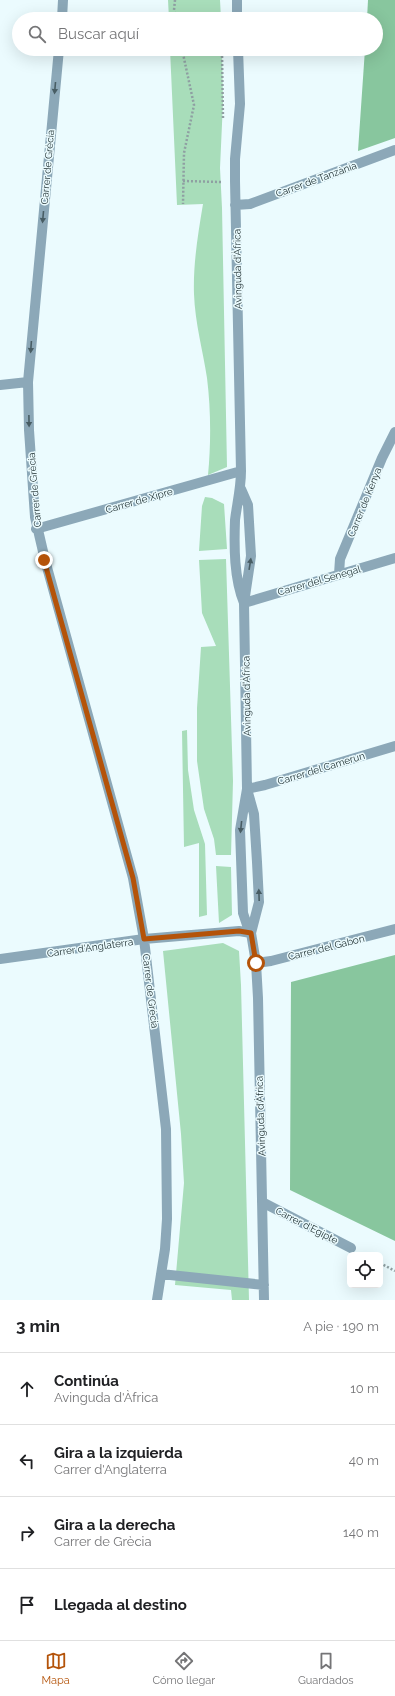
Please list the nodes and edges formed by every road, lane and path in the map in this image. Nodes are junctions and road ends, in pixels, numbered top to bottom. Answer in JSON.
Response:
{"nodes":[{"id":1,"x":63,"y":0,"type":"edge"},
{"id":2,"x":175,"y":0,"type":"edge"},
{"id":3,"x":237,"y":0,"type":"edge"},
{"id":4,"x":62,"y":12,"type":"edge"},
{"id":5,"x":174,"y":12,"type":"edge"},
{"id":6,"x":237,"y":12,"type":"edge"},
{"id":7,"x":58,"y":56,"type":"edge"},
{"id":8,"x":184,"y":56,"type":"edge"},
{"id":9,"x":238,"y":56,"type":"edge"},
{"id":10,"x":395,"y":150,"type":"edge"},
{"id":11,"x":183,"y":181,"type":"junction"},
{"id":12,"x":224,"y":182,"type":"dead end"},
{"id":13,"x":183,"y":204,"type":"dead end"},
{"id":14,"x":235,"y":205,"type":"junction"},
{"id":15,"x":28,"y":382,"type":"junction"},
{"id":16,"x":0,"y":385,"type":"edge"},
{"id":17,"x":395,"y":432,"type":"edge"},
{"id":18,"x":241,"y":471,"type":"junction"},
{"id":19,"x":241,"y":489,"type":"junction"},
{"id":20,"x":36,"y":529,"type":"junction"},
{"id":21,"x":395,"y":558,"type":"edge"},
{"id":22,"x":339,"y":574,"type":"junction"},
{"id":23,"x":244,"y":603,"type":"junction"},
{"id":24,"x":395,"y":746,"type":"edge"},
{"id":25,"x":247,"y":789,"type":"junction"},
{"id":26,"x":395,"y":928,"type":"edge"},
{"id":27,"x":251,"y":933,"type":"junction"},
{"id":28,"x":144,"y":939,"type":"junction"},
{"id":29,"x":0,"y":959,"type":"edge"},
{"id":30,"x":256,"y":963,"type":"junction"},
{"id":31,"x":262,"y":1202,"type":"junction"},
{"id":32,"x":351,"y":1248,"type":"dead end"},
{"id":33,"x":383,"y":1265,"type":"edge"},
{"id":34,"x":395,"y":1271,"type":"edge"},
{"id":35,"x":161,"y":1274,"type":"junction"},
{"id":36,"x":264,"y":1285,"type":"junction"},
{"id":37,"x":158,"y":1300,"type":"edge"},
{"id":38,"x":264,"y":1300,"type":"edge"}],
"edges":[{"from":1,"to":4,"type":"street"},
{"from":2,"to":5,"type":"path"},
{"from":3,"to":6,"type":"street"},
{"from":7,"to":15,"type":"street","name":"Carrer de Grècia","one_way":true},
{"from":8,"to":11,"type":"path"},
{"from":9,"to":14,"type":"street","name":"Avinguda d'Àfrica"},
{"from":10,"to":14,"type":"street","name":"Carrer de Tanzània"},
{"from":11,"to":12,"type":"path"},
{"from":11,"to":13,"type":"path"},
{"from":14,"to":18,"type":"street","name":"Avinguda d'Àfrica"},
{"from":15,"to":16,"type":"street"},
{"from":15,"to":20,"type":"street","name":"Carrer de Grècia","one_way":true},
{"from":17,"to":22,"type":"street","name":"Carrer de Kenya"},
{"from":18,"to":19,"type":"street","name":"Avinguda d'Àfrica"},
{"from":18,"to":20,"type":"street","name":"Carrer de Xipre"},
{"from":19,"to":23,"type":"street","name":"Avinguda d'Àfrica"},
{"from":23,"to":19,"type":"street","name":"Avinguda d'Àfrica","one_way":true},
{"from":20,"to":28,"type":"street","name":"Carrer de Grècia"},
{"from":21,"to":22,"type":"street","name":"Carrer del Senegal"},
{"from":22,"to":23,"type":"street","name":"Carrer del Senegal"},
{"from":23,"to":25,"type":"street","name":"Avinguda d'Àfrica"},
{"from":24,"to":25,"type":"street","name":"Carrer del Camerun"},
{"from":27,"to":25,"type":"street","name":"Avinguda d'Àfrica","one_way":true},
{"from":25,"to":27,"type":"street","name":"Avinguda d'Àfrica","one_way":true},
{"from":26,"to":30,"type":"street","name":"Carrer del Gabon"},
{"from":27,"to":28,"type":"street","name":"Carrer d'Anglaterra"},
{"from":27,"to":30,"type":"street","name":"Avinguda d'Àfrica"},
{"from":28,"to":29,"type":"street","name":"Carrer d'Anglaterra"},
{"from":28,"to":35,"type":"street","name":"Carrer de Grècia"},
{"from":30,"to":31,"type":"street","name":"Avinguda d'Àfrica"},
{"from":31,"to":32,"type":"street","name":"Carrer d'Egipte"},
{"from":31,"to":36,"type":"street","name":"Avinguda d'Àfrica"},
{"from":33,"to":34,"type":"path"},
{"from":35,"to":36,"type":"street"},
{"from":35,"to":37,"type":"street","name":"Carrer de Grècia"},
{"from":36,"to":38,"type":"street","name":"Avinguda d'Àfrica"}]}
